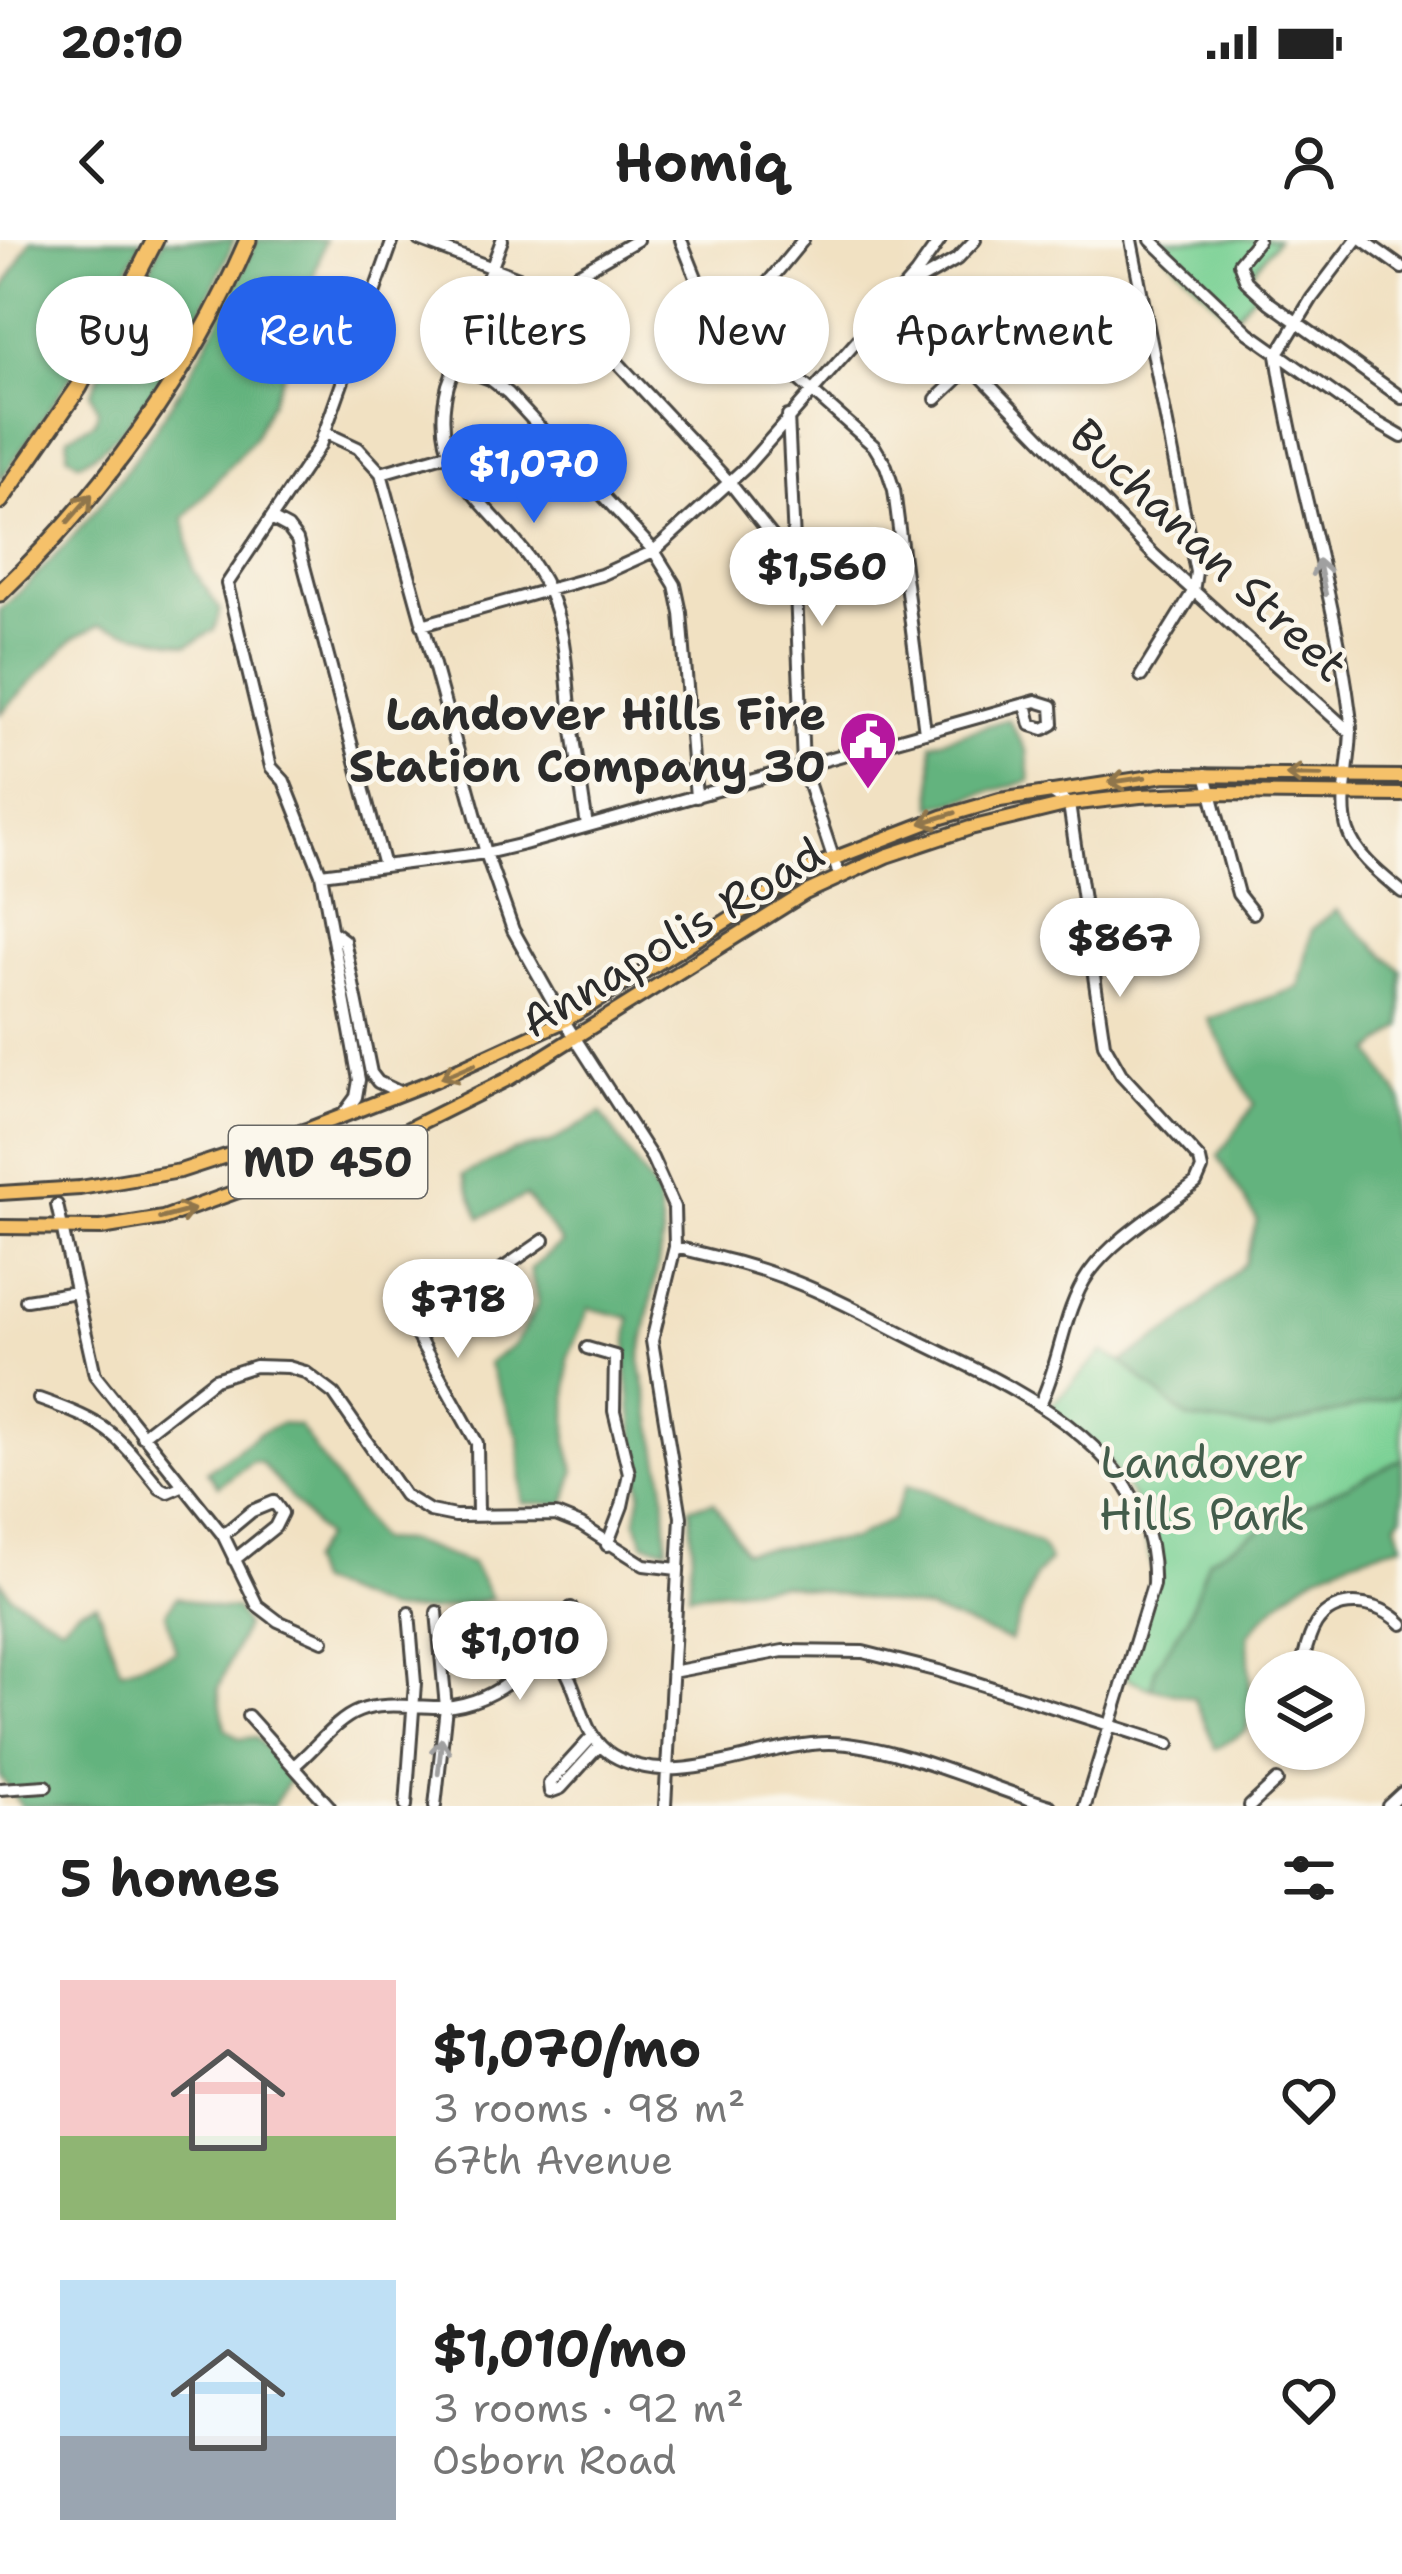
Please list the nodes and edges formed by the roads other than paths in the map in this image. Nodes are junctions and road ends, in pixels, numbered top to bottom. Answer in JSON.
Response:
{"nodes":[{"id":1,"x":155,"y":240,"type":"edge"},
{"id":2,"x":248,"y":240,"type":"edge"},
{"id":3,"x":393,"y":240,"type":"edge"},
{"id":4,"x":419,"y":240,"type":"edge"},
{"id":5,"x":502,"y":240,"type":"edge"},
{"id":6,"x":637,"y":240,"type":"edge"},
{"id":7,"x":681,"y":240,"type":"edge"},
{"id":8,"x":803,"y":240,"type":"edge"},
{"id":9,"x":940,"y":240,"type":"edge"},
{"id":10,"x":975,"y":240,"type":"edge"},
{"id":11,"x":1131,"y":240,"type":"edge"},
{"id":12,"x":1151,"y":240,"type":"edge"},
{"id":13,"x":1258,"y":240,"type":"edge"},
{"id":14,"x":1360,"y":240,"type":"edge"},
{"id":15,"x":490,"y":266,"type":"junction"},
{"id":16,"x":1402,"y":268,"type":"edge"},
{"id":17,"x":486,"y":276,"type":"edge"},
{"id":18,"x":515,"y":276,"type":"edge"},
{"id":19,"x":574,"y":276,"type":"edge"},
{"id":20,"x":696,"y":276,"type":"edge"},
{"id":21,"x":773,"y":276,"type":"edge"},
{"id":22,"x":913,"y":276,"type":"edge"},
{"id":23,"x":927,"y":276,"type":"edge"},
{"id":24,"x":1137,"y":276,"type":"edge"},
{"id":25,"x":1295,"y":323,"type":"junction"},
{"id":26,"x":853,"y":344,"type":"edge"},
{"id":27,"x":1277,"y":356,"type":"junction"},
{"id":28,"x":1156,"y":375,"type":"edge"},
{"id":29,"x":630,"y":376,"type":"edge"},
{"id":30,"x":449,"y":384,"type":"edge"},
{"id":31,"x":498,"y":384,"type":"edge"},
{"id":32,"x":803,"y":384,"type":"edge"},
{"id":33,"x":952,"y":384,"type":"edge"},
{"id":34,"x":988,"y":384,"type":"edge"},
{"id":35,"x":811,"y":391,"type":"junction"},
{"id":36,"x":1402,"y":398,"type":"edge"},
{"id":37,"x":936,"y":399,"type":"dead end"},
{"id":38,"x":788,"y":416,"type":"junction"},
{"id":39,"x":326,"y":433,"type":"junction"},
{"id":40,"x":1402,"y":437,"type":"edge"},
{"id":41,"x":447,"y":454,"type":"junction"},
{"id":42,"x":381,"y":473,"type":"junction"},
{"id":43,"x":730,"y":483,"type":"junction"},
{"id":44,"x":0,"y":502,"type":"edge"},
{"id":45,"x":273,"y":520,"type":"junction"},
{"id":46,"x":654,"y":551,"type":"junction"},
{"id":47,"x":795,"y":565,"type":"junction"},
{"id":48,"x":548,"y":591,"type":"junction"},
{"id":49,"x":0,"y":592,"type":"edge"},
{"id":50,"x":1193,"y":592,"type":"junction"},
{"id":51,"x":422,"y":625,"type":"junction"},
{"id":52,"x":1141,"y":676,"type":"dead end"},
{"id":53,"x":1345,"y":687,"type":"junction"},
{"id":54,"x":1026,"y":704,"type":"dead end"},
{"id":55,"x":1323,"y":708,"type":"junction"},
{"id":56,"x":926,"y":732,"type":"junction"},
{"id":57,"x":1351,"y":733,"type":"junction"},
{"id":58,"x":803,"y":767,"type":"junction"},
{"id":59,"x":1206,"y":774,"type":"junction"},
{"id":60,"x":1350,"y":776,"type":"junction"},
{"id":61,"x":1402,"y":777,"type":"edge"},
{"id":62,"x":1049,"y":791,"type":"junction"},
{"id":63,"x":1211,"y":793,"type":"junction"},
{"id":64,"x":1402,"y":795,"type":"edge"},
{"id":65,"x":1344,"y":796,"type":"junction"},
{"id":66,"x":697,"y":797,"type":"junction"},
{"id":67,"x":1069,"y":804,"type":"junction"},
{"id":68,"x":587,"y":826,"type":"junction"},
{"id":69,"x":486,"y":854,"type":"junction"},
{"id":70,"x":832,"y":858,"type":"junction"},
{"id":71,"x":384,"y":866,"type":"junction"},
{"id":72,"x":321,"y":874,"type":"junction"},
{"id":73,"x":839,"y":875,"type":"junction"},
{"id":74,"x":1402,"y":892,"type":"edge"},
{"id":75,"x":1253,"y":913,"type":"dead end"},
{"id":76,"x":333,"y":932,"type":"junction"},
{"id":77,"x":564,"y":1021,"type":"junction"},
{"id":78,"x":574,"y":1037,"type":"junction"},
{"id":79,"x":401,"y":1093,"type":"junction"},
{"id":80,"x":342,"y":1115,"type":"junction"},
{"id":81,"x":0,"y":1193,"type":"edge"},
{"id":82,"x":57,"y":1205,"type":"dead end"},
{"id":83,"x":0,"y":1227,"type":"edge"},
{"id":84,"x":62,"y":1229,"type":"junction"},
{"id":85,"x":544,"y":1240,"type":"dead end"},
{"id":86,"x":675,"y":1247,"type":"junction"},
{"id":87,"x":76,"y":1292,"type":"junction"},
{"id":88,"x":26,"y":1300,"type":"dead end"},
{"id":89,"x":587,"y":1348,"type":"dead end"},
{"id":90,"x":39,"y":1399,"type":"dead end"},
{"id":91,"x":1040,"y":1404,"type":"junction"},
{"id":92,"x":128,"y":1420,"type":"junction"},
{"id":93,"x":114,"y":1431,"type":"junction"},
{"id":94,"x":142,"y":1436,"type":"junction"},
{"id":95,"x":182,"y":1486,"type":"junction"},
{"id":96,"x":478,"y":1515,"type":"junction"},
{"id":97,"x":223,"y":1535,"type":"junction"},
{"id":98,"x":607,"y":1545,"type":"junction"},
{"id":99,"x":234,"y":1560,"type":"junction"},
{"id":100,"x":677,"y":1569,"type":"junction"},
{"id":101,"x":571,"y":1608,"type":"dead end"},
{"id":102,"x":437,"y":1612,"type":"dead end"},
{"id":103,"x":410,"y":1613,"type":"dead end"},
{"id":104,"x":1402,"y":1624,"type":"edge"},
{"id":105,"x":323,"y":1640,"type":"dead end"},
{"id":106,"x":547,"y":1648,"type":"junction"},
{"id":107,"x":1307,"y":1650,"type":"edge"},
{"id":108,"x":672,"y":1672,"type":"junction"},
{"id":109,"x":414,"y":1706,"type":"junction"},
{"id":110,"x":446,"y":1707,"type":"junction"},
{"id":111,"x":248,"y":1716,"type":"dead end"},
{"id":112,"x":1111,"y":1726,"type":"junction"},
{"id":113,"x":596,"y":1741,"type":"junction"},
{"id":114,"x":1169,"y":1744,"type":"dead end"},
{"id":115,"x":295,"y":1765,"type":"junction"},
{"id":116,"x":667,"y":1768,"type":"junction"},
{"id":117,"x":1277,"y":1780,"type":"dead end"},
{"id":118,"x":46,"y":1786,"type":"dead end"},
{"id":119,"x":0,"y":1789,"type":"edge"},
{"id":120,"x":1402,"y":1793,"type":"edge"},
{"id":121,"x":329,"y":1806,"type":"edge"},
{"id":122,"x":406,"y":1806,"type":"edge"},
{"id":123,"x":435,"y":1806,"type":"edge"},
{"id":124,"x":664,"y":1806,"type":"edge"},
{"id":125,"x":1050,"y":1806,"type":"edge"},
{"id":126,"x":1085,"y":1806,"type":"edge"},
{"id":127,"x":1250,"y":1806,"type":"edge"},
{"id":128,"x":1388,"y":1806,"type":"edge"}],
"edges":[{"from":1,"to":44,"type":"highway"},
{"from":49,"to":2,"type":"highway","one_way":true},
{"from":3,"to":39,"type":"street"},
{"from":4,"to":15,"type":"street"},
{"from":5,"to":15,"type":"street"},
{"from":6,"to":19,"type":"street"},
{"from":7,"to":20,"type":"street"},
{"from":8,"to":21,"type":"street"},
{"from":9,"to":22,"type":"street"},
{"from":10,"to":23,"type":"street"},
{"from":11,"to":24,"type":"street"},
{"from":12,"to":27,"type":"street"},
{"from":13,"to":25,"type":"street"},
{"from":14,"to":16,"type":"street"},
{"from":14,"to":25,"type":"street"},
{"from":15,"to":17,"type":"street"},
{"from":15,"to":18,"type":"street"},
{"from":25,"to":27,"type":"street"},
{"from":25,"to":36,"type":"street"},
{"from":26,"to":35,"type":"street"},
{"from":27,"to":40,"type":"street"},
{"from":53,"to":27,"type":"street","one_way":true},
{"from":28,"to":50,"type":"street"},
{"from":29,"to":43,"type":"street"},
{"from":30,"to":41,"type":"street"},
{"from":31,"to":46,"type":"street"},
{"from":32,"to":35,"type":"street"},
{"from":33,"to":37,"type":"street"},
{"from":34,"to":50,"type":"street","name":"Buchanan Street"},
{"from":35,"to":38,"type":"street"},
{"from":35,"to":56,"type":"street"},
{"from":38,"to":43,"type":"street"},
{"from":38,"to":47,"type":"street"},
{"from":39,"to":42,"type":"street"},
{"from":39,"to":45,"type":"street"},
{"from":41,"to":42,"type":"street"},
{"from":41,"to":48,"type":"street"},
{"from":42,"to":51,"type":"street"},
{"from":43,"to":46,"type":"street"},
{"from":43,"to":47,"type":"street"},
{"from":45,"to":71,"type":"street"},
{"from":45,"to":72,"type":"street"},
{"from":46,"to":48,"type":"street"},
{"from":46,"to":66,"type":"street"},
{"from":47,"to":58,"type":"street"},
{"from":48,"to":51,"type":"street"},
{"from":48,"to":68,"type":"street"},
{"from":50,"to":52,"type":"street"},
{"from":50,"to":55,"type":"street","name":"Buchanan Street"},
{"from":51,"to":69,"type":"street"},
{"from":53,"to":55,"type":"street"},
{"from":53,"to":57,"type":"street"},
{"from":54,"to":56,"type":"street"},
{"from":55,"to":57,"type":"street","name":"Buchanan Street"},
{"from":56,"to":58,"type":"street"},
{"from":57,"to":60,"type":"street"},
{"from":58,"to":66,"type":"street"},
{"from":58,"to":70,"type":"street"},
{"from":60,"to":59,"type":"main road","name":"Annapolis Road","number":"MD 450","one_way":true},
{"from":59,"to":62,"type":"main road","name":"Annapolis Road","number":"MD 450","one_way":true},
{"from":59,"to":63,"type":"street"},
{"from":60,"to":61,"type":"main road","name":"Annapolis Road","number":"MD 450"},
{"from":60,"to":65,"type":"street"},
{"from":62,"to":67,"type":"street"},
{"from":62,"to":70,"type":"main road","name":"Annapolis Road","number":"MD 450","one_way":true},
{"from":63,"to":65,"type":"main road","name":"Annapolis Road","number":"MD 450"},
{"from":63,"to":67,"type":"main road","name":"Annapolis Road","number":"MD 450"},
{"from":63,"to":75,"type":"street"},
{"from":64,"to":65,"type":"main road","name":"Annapolis Road","number":"MD 450"},
{"from":65,"to":74,"type":"street"},
{"from":66,"to":68,"type":"street"},
{"from":67,"to":73,"type":"main road","name":"Annapolis Road","number":"MD 450"},
{"from":67,"to":91,"type":"street"},
{"from":68,"to":69,"type":"street"},
{"from":69,"to":71,"type":"street"},
{"from":69,"to":77,"type":"street"},
{"from":70,"to":73,"type":"street"},
{"from":70,"to":77,"type":"main road","name":"Annapolis Road","number":"MD 450"},
{"from":71,"to":72,"type":"street"},
{"from":72,"to":76,"type":"street"},
{"from":73,"to":78,"type":"main road","name":"Annapolis Road","number":"MD 450"},
{"from":76,"to":79,"type":"street"},
{"from":76,"to":80,"type":"street"},
{"from":77,"to":78,"type":"street"},
{"from":77,"to":79,"type":"main road","name":"Annapolis Road","number":"MD 450","one_way":true},
{"from":84,"to":78,"type":"main road","name":"Annapolis Road","number":"MD 450","one_way":true},
{"from":78,"to":86,"type":"street"},
{"from":79,"to":80,"type":"main road","name":"Annapolis Road","number":"MD 450"},
{"from":80,"to":81,"type":"main road","name":"Annapolis Road","number":"MD 450"},
{"from":82,"to":84,"type":"street"},
{"from":83,"to":84,"type":"main road","name":"Annapolis Road","number":"MD 450"},
{"from":84,"to":87,"type":"street"},
{"from":85,"to":96,"type":"street"},
{"from":86,"to":91,"type":"street"},
{"from":86,"to":100,"type":"street"},
{"from":87,"to":88,"type":"street"},
{"from":87,"to":92,"type":"street"},
{"from":89,"to":98,"type":"street"},
{"from":90,"to":93,"type":"street"},
{"from":91,"to":112,"type":"street"},
{"from":92,"to":93,"type":"street"},
{"from":92,"to":94,"type":"street"},
{"from":93,"to":95,"type":"street"},
{"from":94,"to":95,"type":"street"},
{"from":94,"to":96,"type":"street"},
{"from":95,"to":97,"type":"street"},
{"from":96,"to":98,"type":"street"},
{"from":97,"to":99,"type":"street"},
{"from":97,"to":99,"type":"street"},
{"from":98,"to":100,"type":"street"},
{"from":99,"to":105,"type":"street"},
{"from":100,"to":108,"type":"street"},
{"from":101,"to":106,"type":"street"},
{"from":102,"to":110,"type":"street"},
{"from":103,"to":109,"type":"street"},
{"from":104,"to":107,"type":"street"},
{"from":106,"to":110,"type":"street"},
{"from":106,"to":113,"type":"street"},
{"from":108,"to":112,"type":"street"},
{"from":108,"to":116,"type":"street"},
{"from":109,"to":110,"type":"street"},
{"from":109,"to":115,"type":"street"},
{"from":109,"to":122,"type":"street"},
{"from":123,"to":110,"type":"street","one_way":true},
{"from":111,"to":115,"type":"street"},
{"from":112,"to":114,"type":"street"},
{"from":112,"to":126,"type":"street"},
{"from":113,"to":113,"type":"street"},
{"from":113,"to":116,"type":"street"},
{"from":115,"to":121,"type":"street"},
{"from":116,"to":124,"type":"street"},
{"from":116,"to":125,"type":"street"},
{"from":117,"to":127,"type":"street"},
{"from":118,"to":119,"type":"street"},
{"from":120,"to":128,"type":"street"}]}
